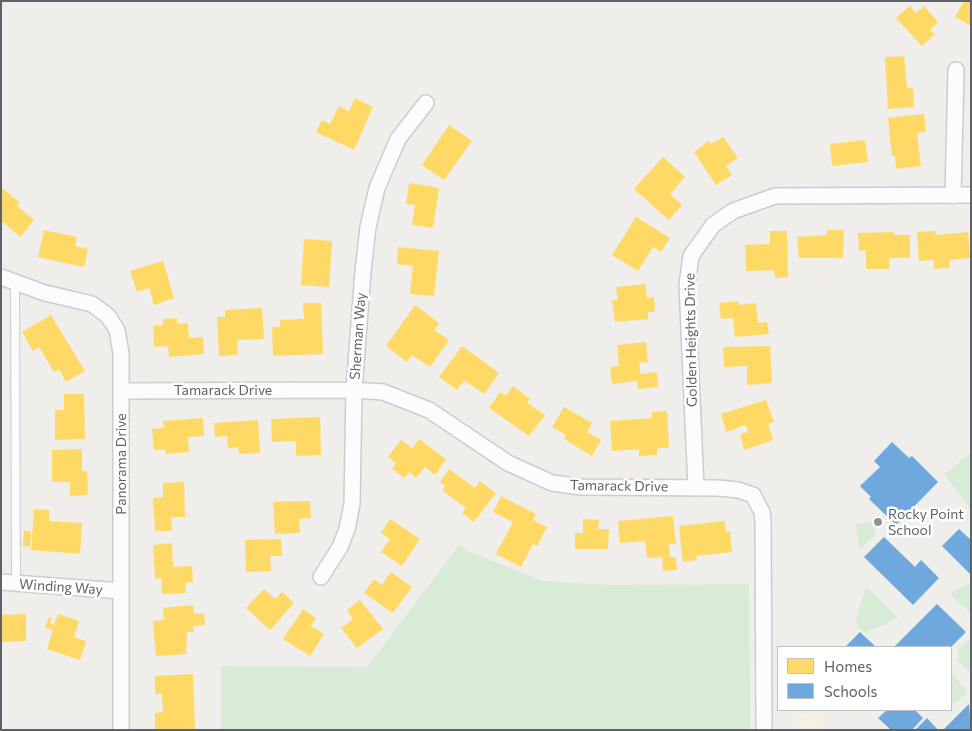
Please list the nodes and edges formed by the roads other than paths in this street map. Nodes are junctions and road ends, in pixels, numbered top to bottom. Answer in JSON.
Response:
{"nodes":[{"id":1,"x":956,"y":70,"type":"dead end"},
{"id":2,"x":426,"y":103,"type":"dead end"},
{"id":3,"x":953,"y":196,"type":"junction"},
{"id":4,"x":971,"y":196,"type":"edge"},
{"id":5,"x":8,"y":280,"type":"edge"},
{"id":6,"x":354,"y":390,"type":"junction"},
{"id":7,"x":121,"y":391,"type":"junction"},
{"id":8,"x":696,"y":488,"type":"junction"},
{"id":9,"x":321,"y":577,"type":"dead end"},
{"id":10,"x":9,"y":582,"type":"edge"},
{"id":11,"x":121,"y":591,"type":"junction"},
{"id":12,"x":121,"y":730,"type":"edge"},
{"id":13,"x":764,"y":730,"type":"edge"}],
"edges":[{"from":1,"to":3,"type":"street"},
{"from":2,"to":6,"type":"street","name":"Sherman Way"},
{"from":3,"to":4,"type":"street","name":"Golden Heights Drive"},
{"from":3,"to":8,"type":"street","name":"Golden Heights Drive"},
{"from":5,"to":7,"type":"street","name":"Panorama Drive"},
{"from":5,"to":10,"type":"lane"},
{"from":6,"to":7,"type":"street","name":"Tamarack Drive"},
{"from":6,"to":8,"type":"street","name":"Tamarack Drive"},
{"from":6,"to":9,"type":"street","name":"Sherman Way"},
{"from":7,"to":11,"type":"street","name":"Panorama Drive"},
{"from":8,"to":13,"type":"street","name":"Tamarack Drive"},
{"from":10,"to":11,"type":"street","name":"Winding Way"},
{"from":11,"to":12,"type":"street","name":"Panorama Drive"}]}
